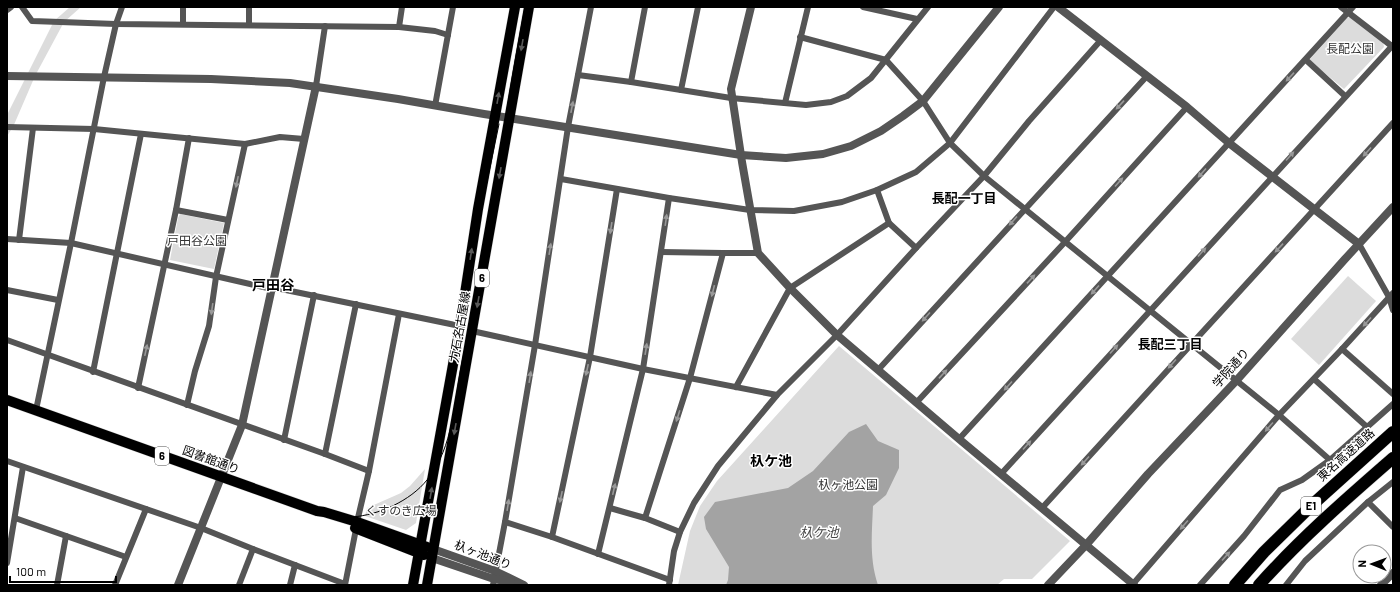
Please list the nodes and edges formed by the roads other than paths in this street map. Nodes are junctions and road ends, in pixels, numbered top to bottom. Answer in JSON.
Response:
{"nodes":[{"id":1,"x":11,"y":7,"type":"edge"},
{"id":2,"x":22,"y":7,"type":"edge"},
{"id":3,"x":122,"y":7,"type":"edge"},
{"id":4,"x":184,"y":7,"type":"edge"},
{"id":5,"x":249,"y":7,"type":"edge"},
{"id":6,"x":402,"y":7,"type":"edge"},
{"id":7,"x":453,"y":7,"type":"edge"},
{"id":8,"x":514,"y":7,"type":"edge"},
{"id":9,"x":529,"y":7,"type":"edge"},
{"id":10,"x":591,"y":7,"type":"edge"},
{"id":11,"x":645,"y":7,"type":"edge"},
{"id":12,"x":698,"y":7,"type":"edge"},
{"id":13,"x":751,"y":7,"type":"edge"},
{"id":14,"x":808,"y":7,"type":"edge"},
{"id":15,"x":863,"y":7,"type":"edge"},
{"id":16,"x":928,"y":7,"type":"edge"},
{"id":17,"x":999,"y":7,"type":"edge"},
{"id":18,"x":1054,"y":7,"type":"edge"},
{"id":19,"x":1058,"y":7,"type":"edge"},
{"id":20,"x":1341,"y":7,"type":"edge"},
{"id":21,"x":1354,"y":7,"type":"edge"},
{"id":22,"x":7,"y":10,"type":"edge"},
{"id":23,"x":1348,"y":13,"type":"junction"},
{"id":24,"x":917,"y":19,"type":"junction"},
{"id":25,"x":116,"y":24,"type":"junction"},
{"id":26,"x":183,"y":24,"type":"junction"},
{"id":27,"x":249,"y":25,"type":"junction"},
{"id":28,"x":325,"y":26,"type":"junction"},
{"id":29,"x":399,"y":27,"type":"junction"},
{"id":30,"x":448,"y":35,"type":"junction"},
{"id":31,"x":800,"y":37,"type":"junction"},
{"id":32,"x":1101,"y":40,"type":"junction"},
{"id":33,"x":1393,"y":46,"type":"edge"},
{"id":34,"x":886,"y":60,"type":"junction"},
{"id":35,"x":1306,"y":60,"type":"junction"},
{"id":36,"x":578,"y":75,"type":"junction"},
{"id":37,"x":7,"y":76,"type":"edge"},
{"id":38,"x":1146,"y":76,"type":"junction"},
{"id":39,"x":104,"y":77,"type":"junction"},
{"id":40,"x":631,"y":82,"type":"junction"},
{"id":41,"x":316,"y":86,"type":"junction"},
{"id":42,"x":681,"y":90,"type":"junction"},
{"id":43,"x":1345,"y":96,"type":"junction"},
{"id":44,"x":731,"y":98,"type":"junction"},
{"id":45,"x":924,"y":101,"type":"junction"},
{"id":46,"x":785,"y":103,"type":"junction"},
{"id":47,"x":435,"y":106,"type":"junction"},
{"id":48,"x":1187,"y":107,"type":"junction"},
{"id":49,"x":495,"y":116,"type":"junction"},
{"id":50,"x":510,"y":118,"type":"junction"},
{"id":51,"x":1393,"y":123,"type":"edge"},
{"id":52,"x":7,"y":127,"type":"edge"},
{"id":53,"x":568,"y":127,"type":"junction"},
{"id":54,"x":33,"y":128,"type":"junction"},
{"id":55,"x":94,"y":129,"type":"junction"},
{"id":56,"x":141,"y":134,"type":"junction"},
{"id":57,"x":189,"y":138,"type":"junction"},
{"id":58,"x":304,"y":139,"type":"junction"},
{"id":59,"x":950,"y":143,"type":"junction"},
{"id":60,"x":1229,"y":143,"type":"junction"},
{"id":61,"x":245,"y":144,"type":"junction"},
{"id":62,"x":740,"y":155,"type":"junction"},
{"id":63,"x":984,"y":176,"type":"junction"},
{"id":64,"x":1272,"y":176,"type":"junction"},
{"id":65,"x":561,"y":179,"type":"junction"},
{"id":66,"x":617,"y":189,"type":"junction"},
{"id":67,"x":877,"y":190,"type":"junction"},
{"id":68,"x":669,"y":198,"type":"junction"},
{"id":69,"x":1393,"y":207,"type":"edge"},
{"id":70,"x":1025,"y":209,"type":"junction"},
{"id":71,"x":176,"y":210,"type":"junction"},
{"id":72,"x":750,"y":210,"type":"junction"},
{"id":73,"x":1315,"y":210,"type":"junction"},
{"id":74,"x":228,"y":220,"type":"junction"},
{"id":75,"x":889,"y":223,"type":"junction"},
{"id":76,"x":7,"y":239,"type":"edge"},
{"id":77,"x":19,"y":240,"type":"junction"},
{"id":78,"x":1065,"y":242,"type":"junction"},
{"id":79,"x":71,"y":244,"type":"junction"},
{"id":80,"x":1359,"y":244,"type":"junction"},
{"id":81,"x":916,"y":248,"type":"junction"},
{"id":82,"x":661,"y":252,"type":"junction"},
{"id":83,"x":758,"y":253,"type":"junction"},
{"id":84,"x":117,"y":254,"type":"junction"},
{"id":85,"x":722,"y":254,"type":"junction"},
{"id":86,"x":164,"y":265,"type":"junction"},
{"id":87,"x":1108,"y":276,"type":"junction"},
{"id":88,"x":216,"y":277,"type":"junction"},
{"id":89,"x":790,"y":288,"type":"junction"},
{"id":90,"x":272,"y":289,"type":"junction"},
{"id":91,"x":7,"y":290,"type":"edge"},
{"id":92,"x":314,"y":295,"type":"junction"},
{"id":93,"x":1391,"y":295,"type":"edge"},
{"id":94,"x":58,"y":300,"type":"junction"},
{"id":95,"x":356,"y":304,"type":"junction"},
{"id":96,"x":1149,"y":310,"type":"junction"},
{"id":97,"x":1393,"y":310,"type":"edge"},
{"id":98,"x":399,"y":314,"type":"junction"},
{"id":99,"x":460,"y":326,"type":"junction"},
{"id":100,"x":472,"y":331,"type":"junction"},
{"id":101,"x":837,"y":335,"type":"junction"},
{"id":102,"x":7,"y":340,"type":"edge"},
{"id":103,"x":1191,"y":344,"type":"junction"},
{"id":104,"x":535,"y":345,"type":"junction"},
{"id":105,"x":1342,"y":349,"type":"junction"},
{"id":106,"x":47,"y":355,"type":"junction"},
{"id":107,"x":590,"y":356,"type":"junction"},
{"id":108,"x":643,"y":369,"type":"junction"},
{"id":109,"x":878,"y":370,"type":"junction"},
{"id":110,"x":94,"y":372,"type":"junction"},
{"id":111,"x":690,"y":378,"type":"junction"},
{"id":112,"x":1314,"y":378,"type":"junction"},
{"id":113,"x":1236,"y":381,"type":"junction"},
{"id":114,"x":736,"y":387,"type":"junction"},
{"id":115,"x":138,"y":388,"type":"junction"},
{"id":116,"x":1393,"y":394,"type":"edge"},
{"id":117,"x":777,"y":396,"type":"junction"},
{"id":118,"x":7,"y":400,"type":"edge"},
{"id":119,"x":916,"y":403,"type":"junction"},
{"id":120,"x":1393,"y":404,"type":"edge"},
{"id":121,"x":187,"y":405,"type":"junction"},
{"id":122,"x":36,"y":410,"type":"junction"},
{"id":123,"x":1279,"y":415,"type":"junction"},
{"id":124,"x":242,"y":425,"type":"junction"},
{"id":125,"x":1367,"y":427,"type":"junction"},
{"id":126,"x":1393,"y":432,"type":"edge"},
{"id":127,"x":959,"y":439,"type":"junction"},
{"id":128,"x":284,"y":440,"type":"junction"},
{"id":129,"x":324,"y":454,"type":"junction"},
{"id":130,"x":1393,"y":458,"type":"edge"},
{"id":131,"x":1330,"y":460,"type":"junction"},
{"id":132,"x":7,"y":461,"type":"edge"},
{"id":133,"x":23,"y":467,"type":"junction"},
{"id":134,"x":369,"y":471,"type":"junction"},
{"id":135,"x":1001,"y":474,"type":"junction"},
{"id":136,"x":221,"y":478,"type":"junction"},
{"id":137,"x":1393,"y":482,"type":"edge"},
{"id":138,"x":1368,"y":502,"type":"junction"},
{"id":139,"x":610,"y":508,"type":"junction"},
{"id":140,"x":1042,"y":508,"type":"junction"},
{"id":141,"x":146,"y":509,"type":"junction"},
{"id":142,"x":15,"y":518,"type":"junction"},
{"id":143,"x":645,"y":518,"type":"junction"},
{"id":144,"x":505,"y":522,"type":"junction"},
{"id":145,"x":357,"y":525,"type":"junction"},
{"id":146,"x":1393,"y":527,"type":"edge"},
{"id":147,"x":201,"y":528,"type":"junction"},
{"id":148,"x":680,"y":532,"type":"junction"},
{"id":149,"x":66,"y":536,"type":"junction"},
{"id":150,"x":552,"y":537,"type":"junction"},
{"id":151,"x":1086,"y":545,"type":"junction"},
{"id":152,"x":420,"y":549,"type":"junction"},
{"id":153,"x":253,"y":550,"type":"junction"},
{"id":154,"x":432,"y":553,"type":"junction"},
{"id":155,"x":598,"y":554,"type":"junction"},
{"id":156,"x":126,"y":557,"type":"junction"},
{"id":157,"x":7,"y":563,"type":"edge"},
{"id":158,"x":296,"y":565,"type":"junction"},
{"id":159,"x":1393,"y":573,"type":"edge"},
{"id":160,"x":494,"y":578,"type":"edge"},
{"id":161,"x":669,"y":582,"type":"edge"},
{"id":162,"x":345,"y":584,"type":"edge"},
{"id":163,"x":57,"y":585,"type":"edge"},
{"id":164,"x":115,"y":585,"type":"edge"},
{"id":165,"x":178,"y":585,"type":"edge"},
{"id":166,"x":239,"y":585,"type":"edge"},
{"id":167,"x":290,"y":585,"type":"edge"},
{"id":168,"x":413,"y":585,"type":"edge"},
{"id":169,"x":426,"y":585,"type":"edge"},
{"id":170,"x":524,"y":585,"type":"edge"},
{"id":171,"x":1048,"y":585,"type":"edge"},
{"id":172,"x":1133,"y":585,"type":"edge"},
{"id":173,"x":1200,"y":585,"type":"edge"},
{"id":174,"x":1235,"y":585,"type":"edge"},
{"id":175,"x":1259,"y":585,"type":"edge"},
{"id":176,"x":1286,"y":585,"type":"edge"},
{"id":177,"x":1381,"y":585,"type":"edge"}],
"edges":[{"from":1,"to":22,"type":"street"},
{"from":2,"to":25,"type":"street"},
{"from":3,"to":25,"type":"street"},
{"from":4,"to":26,"type":"street"},
{"from":5,"to":27,"type":"street"},
{"from":6,"to":29,"type":"street"},
{"from":7,"to":30,"type":"street"},
{"from":49,"to":8,"type":"main road","name":"力石名古屋線","number":"6","one_way":true},
{"from":9,"to":50,"type":"main road","name":"力石名古屋線","number":"6","one_way":true},
{"from":10,"to":36,"type":"street"},
{"from":11,"to":40,"type":"street"},
{"from":12,"to":42,"type":"street"},
{"from":13,"to":44,"type":"street"},
{"from":14,"to":31,"type":"street"},
{"from":15,"to":24,"type":"street"},
{"from":16,"to":24,"type":"street"},
{"from":17,"to":45,"type":"street"},
{"from":18,"to":59,"type":"street"},
{"from":19,"to":32,"type":"street"},
{"from":20,"to":23,"type":"street"},
{"from":21,"to":23,"type":"street"},
{"from":23,"to":33,"type":"street"},
{"from":23,"to":35,"type":"street"},
{"from":24,"to":34,"type":"street"},
{"from":25,"to":26,"type":"street"},
{"from":25,"to":39,"type":"street"},
{"from":26,"to":27,"type":"street"},
{"from":27,"to":28,"type":"street"},
{"from":28,"to":29,"type":"street"},
{"from":28,"to":41,"type":"street"},
{"from":29,"to":30,"type":"street"},
{"from":30,"to":47,"type":"street"},
{"from":31,"to":34,"type":"street"},
{"from":31,"to":46,"type":"street"},
{"from":32,"to":38,"type":"street"},
{"from":32,"to":63,"type":"street"},
{"from":33,"to":43,"type":"street"},
{"from":34,"to":45,"type":"street"},
{"from":34,"to":46,"type":"street"},
{"from":35,"to":43,"type":"street"},
{"from":35,"to":60,"type":"street","one_way":true},
{"from":36,"to":40,"type":"street"},
{"from":53,"to":36,"type":"street","one_way":true},
{"from":37,"to":39,"type":"street"},
{"from":38,"to":48,"type":"street"},
{"from":38,"to":70,"type":"street","one_way":true},
{"from":39,"to":41,"type":"street"},
{"from":39,"to":55,"type":"street"},
{"from":40,"to":42,"type":"street"},
{"from":41,"to":47,"type":"street"},
{"from":41,"to":58,"type":"street"},
{"from":42,"to":44,"type":"street"},
{"from":64,"to":43,"type":"street","one_way":true},
{"from":44,"to":46,"type":"street"},
{"from":44,"to":62,"type":"street"},
{"from":45,"to":59,"type":"street"},
{"from":45,"to":62,"type":"street"},
{"from":47,"to":49,"type":"street"},
{"from":48,"to":60,"type":"street"},
{"from":78,"to":48,"type":"street","one_way":true},
{"from":49,"to":50,"type":"street"},
{"from":99,"to":49,"type":"main road","name":"力石名古屋線","number":"6","one_way":true},
{"from":50,"to":53,"type":"street"},
{"from":50,"to":100,"type":"main road","name":"力石名古屋線","number":"6","one_way":true},
{"from":51,"to":73,"type":"street","one_way":true},
{"from":52,"to":54,"type":"street"},
{"from":53,"to":62,"type":"street"},
{"from":53,"to":65,"type":"street"},
{"from":54,"to":55,"type":"street"},
{"from":54,"to":77,"type":"street"},
{"from":55,"to":56,"type":"street"},
{"from":55,"to":79,"type":"street"},
{"from":56,"to":57,"type":"street"},
{"from":56,"to":84,"type":"street"},
{"from":57,"to":61,"type":"street"},
{"from":57,"to":71,"type":"street"},
{"from":58,"to":61,"type":"street"},
{"from":58,"to":90,"type":"street"},
{"from":59,"to":63,"type":"street"},
{"from":59,"to":67,"type":"street"},
{"from":60,"to":64,"type":"street"},
{"from":60,"to":87,"type":"street","one_way":true},
{"from":61,"to":74,"type":"street","one_way":true},
{"from":62,"to":72,"type":"street"},
{"from":63,"to":70,"type":"street"},
{"from":63,"to":81,"type":"street"},
{"from":64,"to":73,"type":"street"},
{"from":96,"to":64,"type":"street","one_way":true},
{"from":65,"to":66,"type":"street"},
{"from":104,"to":65,"type":"street","one_way":true},
{"from":66,"to":68,"type":"street"},
{"from":66,"to":107,"type":"street","one_way":true},
{"from":67,"to":72,"type":"street"},
{"from":67,"to":75,"type":"street"},
{"from":68,"to":72,"type":"street"},
{"from":82,"to":68,"type":"street","one_way":true},
{"from":69,"to":80,"type":"street","name":"学院通り"},
{"from":70,"to":78,"type":"street"},
{"from":70,"to":109,"type":"street","one_way":true},
{"from":71,"to":74,"type":"street"},
{"from":71,"to":86,"type":"street"},
{"from":72,"to":83,"type":"street"},
{"from":73,"to":80,"type":"street"},
{"from":73,"to":103,"type":"street","one_way":true},
{"from":74,"to":88,"type":"street"},
{"from":75,"to":81,"type":"street"},
{"from":75,"to":89,"type":"street"},
{"from":76,"to":77,"type":"street"},
{"from":77,"to":79,"type":"street"},
{"from":78,"to":87,"type":"street"},
{"from":119,"to":78,"type":"street","one_way":true},
{"from":79,"to":84,"type":"street"},
{"from":79,"to":94,"type":"street"},
{"from":80,"to":93,"type":"street"},
{"from":80,"to":113,"type":"street","name":"学院通り"},
{"from":81,"to":101,"type":"street"},
{"from":82,"to":85,"type":"street"},
{"from":108,"to":82,"type":"street","one_way":true},
{"from":83,"to":85,"type":"street"},
{"from":83,"to":89,"type":"street"},
{"from":84,"to":86,"type":"street"},
{"from":84,"to":110,"type":"street"},
{"from":85,"to":111,"type":"street","one_way":true},
{"from":86,"to":88,"type":"street"},
{"from":115,"to":86,"type":"street","one_way":true},
{"from":87,"to":96,"type":"street"},
{"from":87,"to":127,"type":"street","one_way":true},
{"from":88,"to":90,"type":"street"},
{"from":88,"to":121,"type":"street","one_way":true},
{"from":89,"to":101,"type":"street"},
{"from":89,"to":114,"type":"street"},
{"from":90,"to":92,"type":"street"},
{"from":90,"to":124,"type":"street"},
{"from":91,"to":94,"type":"street"},
{"from":92,"to":95,"type":"street"},
{"from":92,"to":128,"type":"street"},
{"from":93,"to":97,"type":"street"},
{"from":93,"to":105,"type":"street","one_way":true},
{"from":94,"to":106,"type":"street"},
{"from":95,"to":98,"type":"street"},
{"from":95,"to":129,"type":"street"},
{"from":96,"to":103,"type":"street"},
{"from":135,"to":96,"type":"street","one_way":true},
{"from":98,"to":99,"type":"street"},
{"from":98,"to":134,"type":"street"},
{"from":152,"to":99,"type":"main road","name":"力石名古屋線","number":"6","one_way":true},
{"from":100,"to":104,"type":"street"},
{"from":100,"to":154,"type":"main road","name":"力石名古屋線","number":"6","one_way":true},
{"from":101,"to":109,"type":"street"},
{"from":101,"to":117,"type":"street"},
{"from":102,"to":106,"type":"street"},
{"from":103,"to":113,"type":"street"},
{"from":103,"to":140,"type":"street","one_way":true},
{"from":104,"to":107,"type":"street"},
{"from":144,"to":104,"type":"street","one_way":true},
{"from":105,"to":112,"type":"street"},
{"from":105,"to":116,"type":"street"},
{"from":106,"to":110,"type":"street"},
{"from":106,"to":122,"type":"street"},
{"from":107,"to":108,"type":"street"},
{"from":107,"to":150,"type":"street","one_way":true},
{"from":108,"to":111,"type":"street"},
{"from":139,"to":108,"type":"street","one_way":true},
{"from":109,"to":119,"type":"street"},
{"from":110,"to":115,"type":"street"},
{"from":111,"to":114,"type":"street"},
{"from":111,"to":143,"type":"street","one_way":true},
{"from":112,"to":123,"type":"street"},
{"from":112,"to":125,"type":"street"},
{"from":113,"to":123,"type":"street"},
{"from":113,"to":151,"type":"street","name":"学院通り"},
{"from":114,"to":117,"type":"street"},
{"from":115,"to":121,"type":"street"},
{"from":117,"to":148,"type":"street"},
{"from":118,"to":122,"type":"main road","name":"図書館通り","number":"6"},
{"from":119,"to":127,"type":"street"},
{"from":120,"to":125,"type":"street"},
{"from":121,"to":124,"type":"street"},
{"from":122,"to":136,"type":"main road","name":"図書館通り","number":"6"},
{"from":123,"to":131,"type":"street"},
{"from":123,"to":172,"type":"street","one_way":true},
{"from":124,"to":128,"type":"street"},
{"from":124,"to":136,"type":"street"},
{"from":125,"to":131,"type":"street"},
{"from":126,"to":174,"type":"highway","name":"東名高速道路","number":"E1"},
{"from":127,"to":135,"type":"street"},
{"from":128,"to":129,"type":"street"},
{"from":129,"to":134,"type":"street"},
{"from":130,"to":175,"type":"highway","number":"E1"},
{"from":173,"to":131,"type":"street","one_way":true},
{"from":132,"to":133,"type":"street"},
{"from":133,"to":141,"type":"street"},
{"from":133,"to":142,"type":"street"},
{"from":134,"to":145,"type":"street"},
{"from":135,"to":140,"type":"street"},
{"from":136,"to":145,"type":"main road","name":"図書館通り","number":"6"},
{"from":136,"to":147,"type":"street"},
{"from":137,"to":138,"type":"street"},
{"from":138,"to":146,"type":"street"},
{"from":138,"to":176,"type":"street"},
{"from":139,"to":143,"type":"street"},
{"from":139,"to":155,"type":"street"},
{"from":140,"to":151,"type":"street"},
{"from":141,"to":147,"type":"street"},
{"from":141,"to":156,"type":"street"},
{"from":142,"to":149,"type":"street"},
{"from":142,"to":157,"type":"street"},
{"from":143,"to":148,"type":"street"},
{"from":144,"to":150,"type":"street"},
{"from":144,"to":160,"type":"street"},
{"from":145,"to":152,"type":"main road","name":"図書館通り","number":"6"},
{"from":145,"to":162,"type":"street"},
{"from":147,"to":153,"type":"street"},
{"from":147,"to":165,"type":"street"},
{"from":148,"to":161,"type":"street"},
{"from":149,"to":156,"type":"street"},
{"from":149,"to":163,"type":"street"},
{"from":150,"to":155,"type":"street"},
{"from":151,"to":171,"type":"street"},
{"from":151,"to":172,"type":"street"},
{"from":152,"to":154,"type":"main road","name":"図書館通り"},
{"from":152,"to":168,"type":"main road","name":"力石名古屋線"},
{"from":153,"to":158,"type":"street"},
{"from":153,"to":166,"type":"street"},
{"from":154,"to":160,"type":"street","name":"杁ヶ池通り"},
{"from":154,"to":169,"type":"main road","name":"力石名古屋線"},
{"from":155,"to":161,"type":"street"},
{"from":156,"to":164,"type":"street"},
{"from":158,"to":162,"type":"street"},
{"from":158,"to":167,"type":"street"},
{"from":159,"to":177,"type":"street"},
{"from":160,"to":170,"type":"street","name":"杁ヶ池通り"}]}
